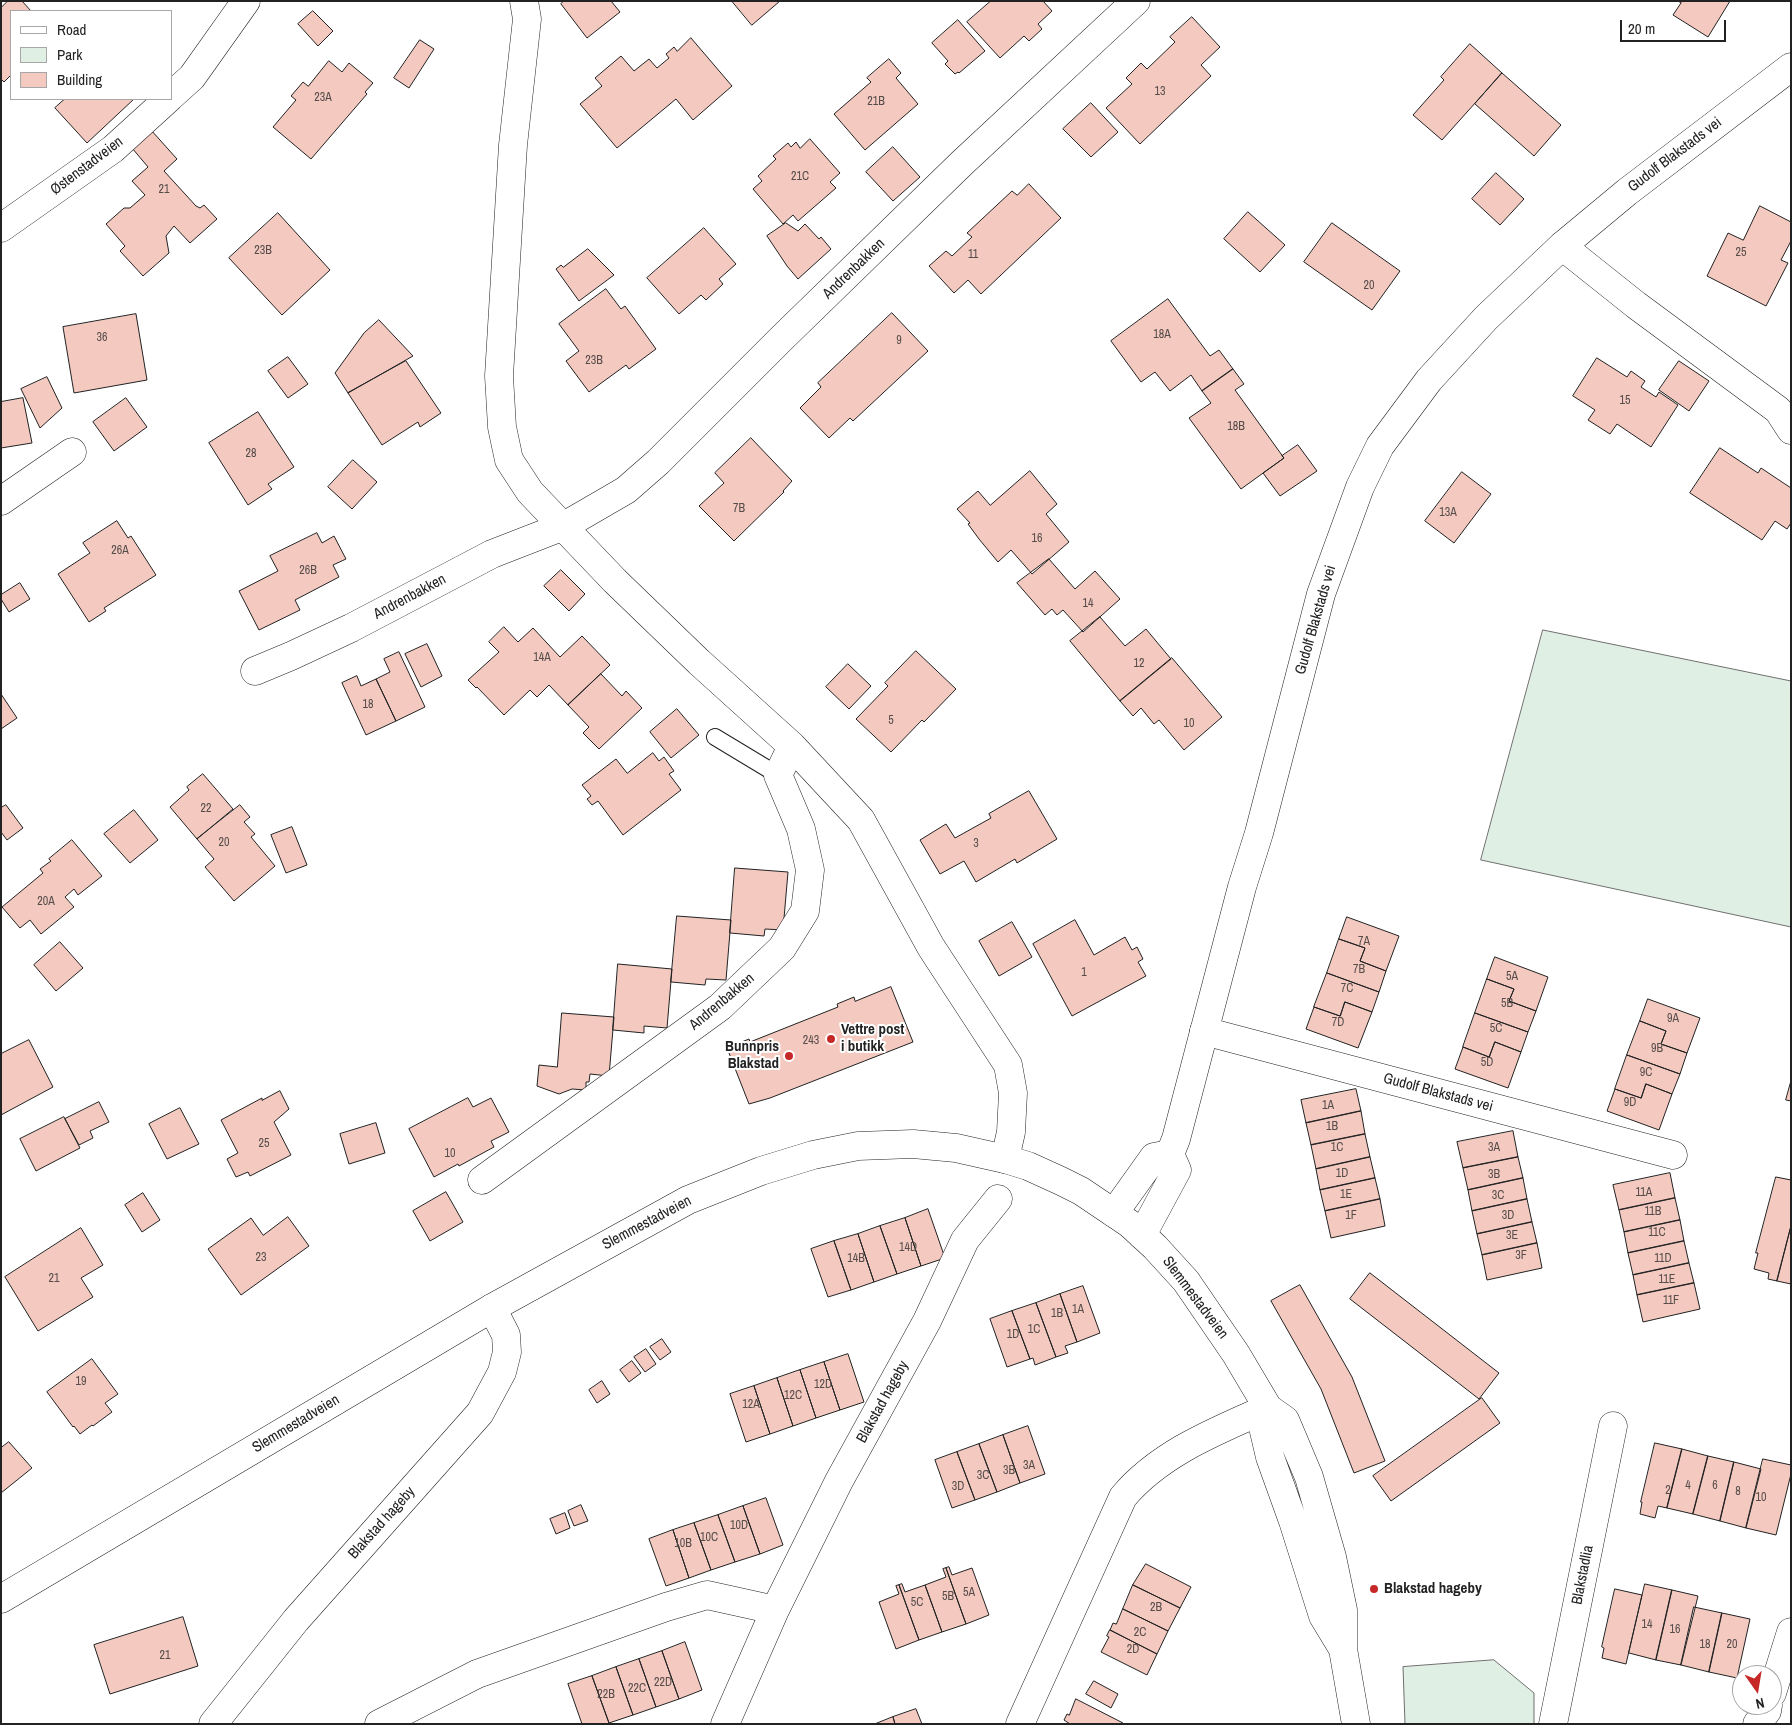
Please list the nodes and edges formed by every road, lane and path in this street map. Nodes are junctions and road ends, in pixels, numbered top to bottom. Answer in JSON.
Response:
{"nodes":[{"id":1,"x":246,"y":1,"type":"edge"},
{"id":2,"x":524,"y":1,"type":"edge"},
{"id":3,"x":1136,"y":1,"type":"edge"},
{"id":4,"x":1791,"y":67,"type":"edge"},
{"id":5,"x":172,"y":95,"type":"edge"},
{"id":6,"x":167,"y":100,"type":"edge"},
{"id":7,"x":1,"y":228,"type":"edge"},
{"id":8,"x":1562,"y":246,"type":"junction"},
{"id":9,"x":1787,"y":413,"type":"edge"},
{"id":10,"x":72,"y":452,"type":"dead end"},
{"id":11,"x":1,"y":501,"type":"edge"},
{"id":12,"x":564,"y":526,"type":"junction"},
{"id":13,"x":255,"y":671,"type":"dead end"},
{"id":14,"x":714,"y":737,"type":"dead end"},
{"id":15,"x":792,"y":746,"type":"junction"},
{"id":16,"x":778,"y":775,"type":"junction"},
{"id":17,"x":1204,"y":1031,"type":"junction"},
{"id":18,"x":1170,"y":1154,"type":"junction"},
{"id":19,"x":1673,"y":1155,"type":"dead end"},
{"id":20,"x":1005,"y":1159,"type":"junction"},
{"id":21,"x":482,"y":1180,"type":"dead end"},
{"id":22,"x":998,"y":1199,"type":"dead end"},
{"id":23,"x":1114,"y":1212,"type":"junction"},
{"id":24,"x":1142,"y":1235,"type":"junction"},
{"id":25,"x":492,"y":1308,"type":"junction"},
{"id":26,"x":1268,"y":1408,"type":"junction"},
{"id":27,"x":1613,"y":1426,"type":"dead end"},
{"id":28,"x":1,"y":1599,"type":"edge"},
{"id":29,"x":775,"y":1610,"type":"junction"},
{"id":30,"x":1791,"y":1632,"type":"edge"},
{"id":31,"x":1781,"y":1665,"type":"edge"},
{"id":32,"x":213,"y":1724,"type":"edge"},
{"id":33,"x":379,"y":1724,"type":"edge"},
{"id":34,"x":725,"y":1724,"type":"edge"},
{"id":35,"x":1020,"y":1724,"type":"edge"},
{"id":36,"x":1356,"y":1724,"type":"edge"},
{"id":37,"x":1553,"y":1724,"type":"edge"}],
"edges":[{"from":1,"to":5,"type":"street"},
{"from":2,"to":12,"type":"street"},
{"from":3,"to":12,"type":"street","name":"Andrenbakken"},
{"from":4,"to":8,"type":"street","name":"Gudolf Blakstads vei"},
{"from":6,"to":7,"type":"street","name":"Østenstadveien"},
{"from":8,"to":9,"type":"street"},
{"from":8,"to":17,"type":"street","name":"Gudolf Blakstads vei"},
{"from":10,"to":11,"type":"street"},
{"from":12,"to":13,"type":"street","name":"Andrenbakken"},
{"from":12,"to":15,"type":"street"},
{"from":14,"to":16,"type":"lane"},
{"from":15,"to":16,"type":"street"},
{"from":15,"to":20,"type":"street"},
{"from":16,"to":21,"type":"street","name":"Andrenbakken"},
{"from":17,"to":18,"type":"street","name":"Gudolf Blakstads vei"},
{"from":17,"to":19,"type":"street","name":"Gudolf Blakstads vei"},
{"from":18,"to":23,"type":"street"},
{"from":18,"to":24,"type":"street","name":"Gudolf Blakstads vei"},
{"from":20,"to":23,"type":"street","name":"Slemmestadveien"},
{"from":20,"to":25,"type":"street","name":"Slemmestadveien"},
{"from":22,"to":29,"type":"street","name":"Blakstad hageby"},
{"from":23,"to":24,"type":"street","name":"Slemmestadveien"},
{"from":24,"to":26,"type":"street","name":"Slemmestadveien"},
{"from":25,"to":28,"type":"street","name":"Slemmestadveien"},
{"from":25,"to":32,"type":"street","name":"Blakstad hageby"},
{"from":26,"to":35,"type":"street"},
{"from":26,"to":36,"type":"street","name":"Slemmestadveien"},
{"from":27,"to":37,"type":"street","name":"Blakstadlia"},
{"from":29,"to":33,"type":"street"},
{"from":29,"to":34,"type":"street","name":"Blakstad hageby"},
{"from":30,"to":31,"type":"street"}]}
